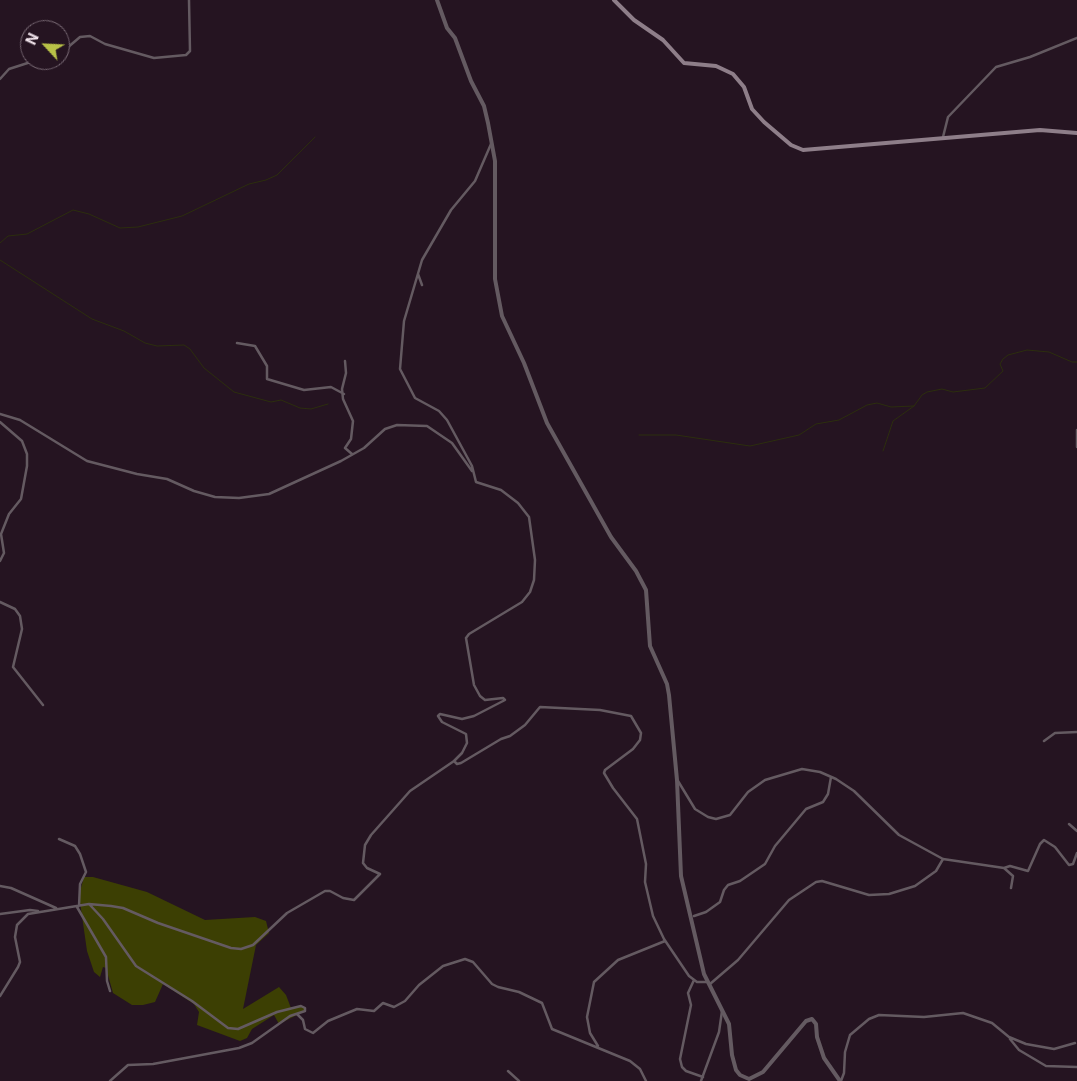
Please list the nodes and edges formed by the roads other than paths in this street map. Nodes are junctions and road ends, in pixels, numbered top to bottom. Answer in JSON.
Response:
{"nodes":[{"id":1,"x":188,"y":0,"type":"edge"},
{"id":2,"x":437,"y":0,"type":"edge"},
{"id":3,"x":614,"y":0,"type":"edge"},
{"id":4,"x":1077,"y":38,"type":"edge"},
{"id":5,"x":70,"y":46,"type":"edge"},
{"id":6,"x":20,"y":65,"type":"edge"},
{"id":7,"x":0,"y":79,"type":"edge"},
{"id":8,"x":1077,"y":133,"type":"edge"},
{"id":9,"x":943,"y":137,"type":"junction"},
{"id":10,"x":491,"y":143,"type":"junction"},
{"id":11,"x":418,"y":272,"type":"junction"},
{"id":12,"x":422,"y":286,"type":"dead end"},
{"id":13,"x":237,"y":343,"type":"dead end"},
{"id":14,"x":344,"y":361,"type":"dead end"},
{"id":15,"x":344,"y":394,"type":"junction"},
{"id":16,"x":0,"y":414,"type":"edge"},
{"id":17,"x":0,"y":422,"type":"edge"},
{"id":18,"x":1077,"y":430,"type":"edge"},
{"id":19,"x":1077,"y":448,"type":"edge"},
{"id":20,"x":352,"y":454,"type":"junction"},
{"id":21,"x":474,"y":474,"type":"junction"},
{"id":22,"x":0,"y":562,"type":"edge"},
{"id":23,"x":0,"y":602,"type":"edge"},
{"id":24,"x":43,"y":705,"type":"dead end"},
{"id":25,"x":1077,"y":732,"type":"edge"},
{"id":26,"x":1044,"y":741,"type":"dead end"},
{"id":27,"x":454,"y":761,"type":"junction"},
{"id":28,"x":832,"y":777,"type":"junction"},
{"id":29,"x":677,"y":780,"type":"junction"},
{"id":30,"x":1068,"y":824,"type":"dead end"},
{"id":31,"x":1077,"y":831,"type":"edge"},
{"id":32,"x":59,"y":839,"type":"dead end"},
{"id":33,"x":1077,"y":853,"type":"edge"},
{"id":34,"x":944,"y":859,"type":"junction"},
{"id":35,"x":1004,"y":868,"type":"junction"},
{"id":36,"x":0,"y":886,"type":"edge"},
{"id":37,"x":1011,"y":888,"type":"dead end"},
{"id":38,"x":89,"y":904,"type":"junction"},
{"id":39,"x":78,"y":906,"type":"junction"},
{"id":40,"x":57,"y":909,"type":"junction"},
{"id":41,"x":40,"y":912,"type":"junction"},
{"id":42,"x":0,"y":914,"type":"edge"},
{"id":43,"x":694,"y":916,"type":"dead end"},
{"id":44,"x":665,"y":941,"type":"junction"},
{"id":45,"x":694,"y":980,"type":"junction"},
{"id":46,"x":708,"y":984,"type":"junction"},
{"id":47,"x":110,"y":991,"type":"dead end"},
{"id":48,"x":0,"y":996,"type":"edge"},
{"id":49,"x":722,"y":1010,"type":"junction"},
{"id":50,"x":296,"y":1014,"type":"junction"},
{"id":51,"x":1009,"y":1037,"type":"junction"},
{"id":52,"x":1075,"y":1043,"type":"dead end"},
{"id":53,"x":598,"y":1047,"type":"junction"},
{"id":54,"x":1077,"y":1067,"type":"edge"},
{"id":55,"x":508,"y":1071,"type":"dead end"},
{"id":56,"x":703,"y":1077,"type":"junction"},
{"id":57,"x":110,"y":1081,"type":"edge"},
{"id":58,"x":519,"y":1081,"type":"edge"},
{"id":59,"x":646,"y":1081,"type":"edge"},
{"id":60,"x":701,"y":1081,"type":"edge"},
{"id":61,"x":841,"y":1081,"type":"edge"}],
"edges":[{"from":1,"to":5,"type":"street"},
{"from":2,"to":10,"type":"street"},
{"from":3,"to":9,"type":"main road"},
{"from":4,"to":9,"type":"street"},
{"from":6,"to":7,"type":"street"},
{"from":8,"to":9,"type":"main road"},
{"from":10,"to":11,"type":"street"},
{"from":10,"to":29,"type":"street"},
{"from":11,"to":12,"type":"street"},
{"from":11,"to":21,"type":"street"},
{"from":13,"to":15,"type":"street"},
{"from":14,"to":15,"type":"street"},
{"from":15,"to":20,"type":"street"},
{"from":16,"to":20,"type":"street"},
{"from":17,"to":22,"type":"street"},
{"from":18,"to":19,"type":"street"},
{"from":20,"to":21,"type":"street"},
{"from":21,"to":27,"type":"street"},
{"from":23,"to":24,"type":"street"},
{"from":25,"to":26,"type":"street"},
{"from":27,"to":38,"type":"street"},
{"from":27,"to":44,"type":"street"},
{"from":28,"to":29,"type":"street"},
{"from":28,"to":34,"type":"street"},
{"from":28,"to":43,"type":"street"},
{"from":29,"to":46,"type":"street"},
{"from":30,"to":31,"type":"street"},
{"from":32,"to":39,"type":"street"},
{"from":33,"to":35,"type":"street"},
{"from":34,"to":35,"type":"street"},
{"from":34,"to":46,"type":"street"},
{"from":35,"to":37,"type":"street"},
{"from":36,"to":40,"type":"street"},
{"from":38,"to":39,"type":"street"},
{"from":38,"to":50,"type":"street"},
{"from":39,"to":40,"type":"street"},
{"from":39,"to":47,"type":"street"},
{"from":40,"to":41,"type":"street"},
{"from":41,"to":42,"type":"street"},
{"from":41,"to":48,"type":"street"},
{"from":44,"to":45,"type":"street"},
{"from":44,"to":53,"type":"street"},
{"from":45,"to":46,"type":"street"},
{"from":45,"to":56,"type":"street"},
{"from":46,"to":49,"type":"street"},
{"from":49,"to":56,"type":"street"},
{"from":49,"to":61,"type":"street"},
{"from":50,"to":53,"type":"street"},
{"from":50,"to":57,"type":"street"},
{"from":51,"to":52,"type":"street"},
{"from":51,"to":54,"type":"street"},
{"from":51,"to":61,"type":"street"},
{"from":53,"to":59,"type":"street"},
{"from":55,"to":58,"type":"street"},
{"from":56,"to":60,"type":"street"}]}
